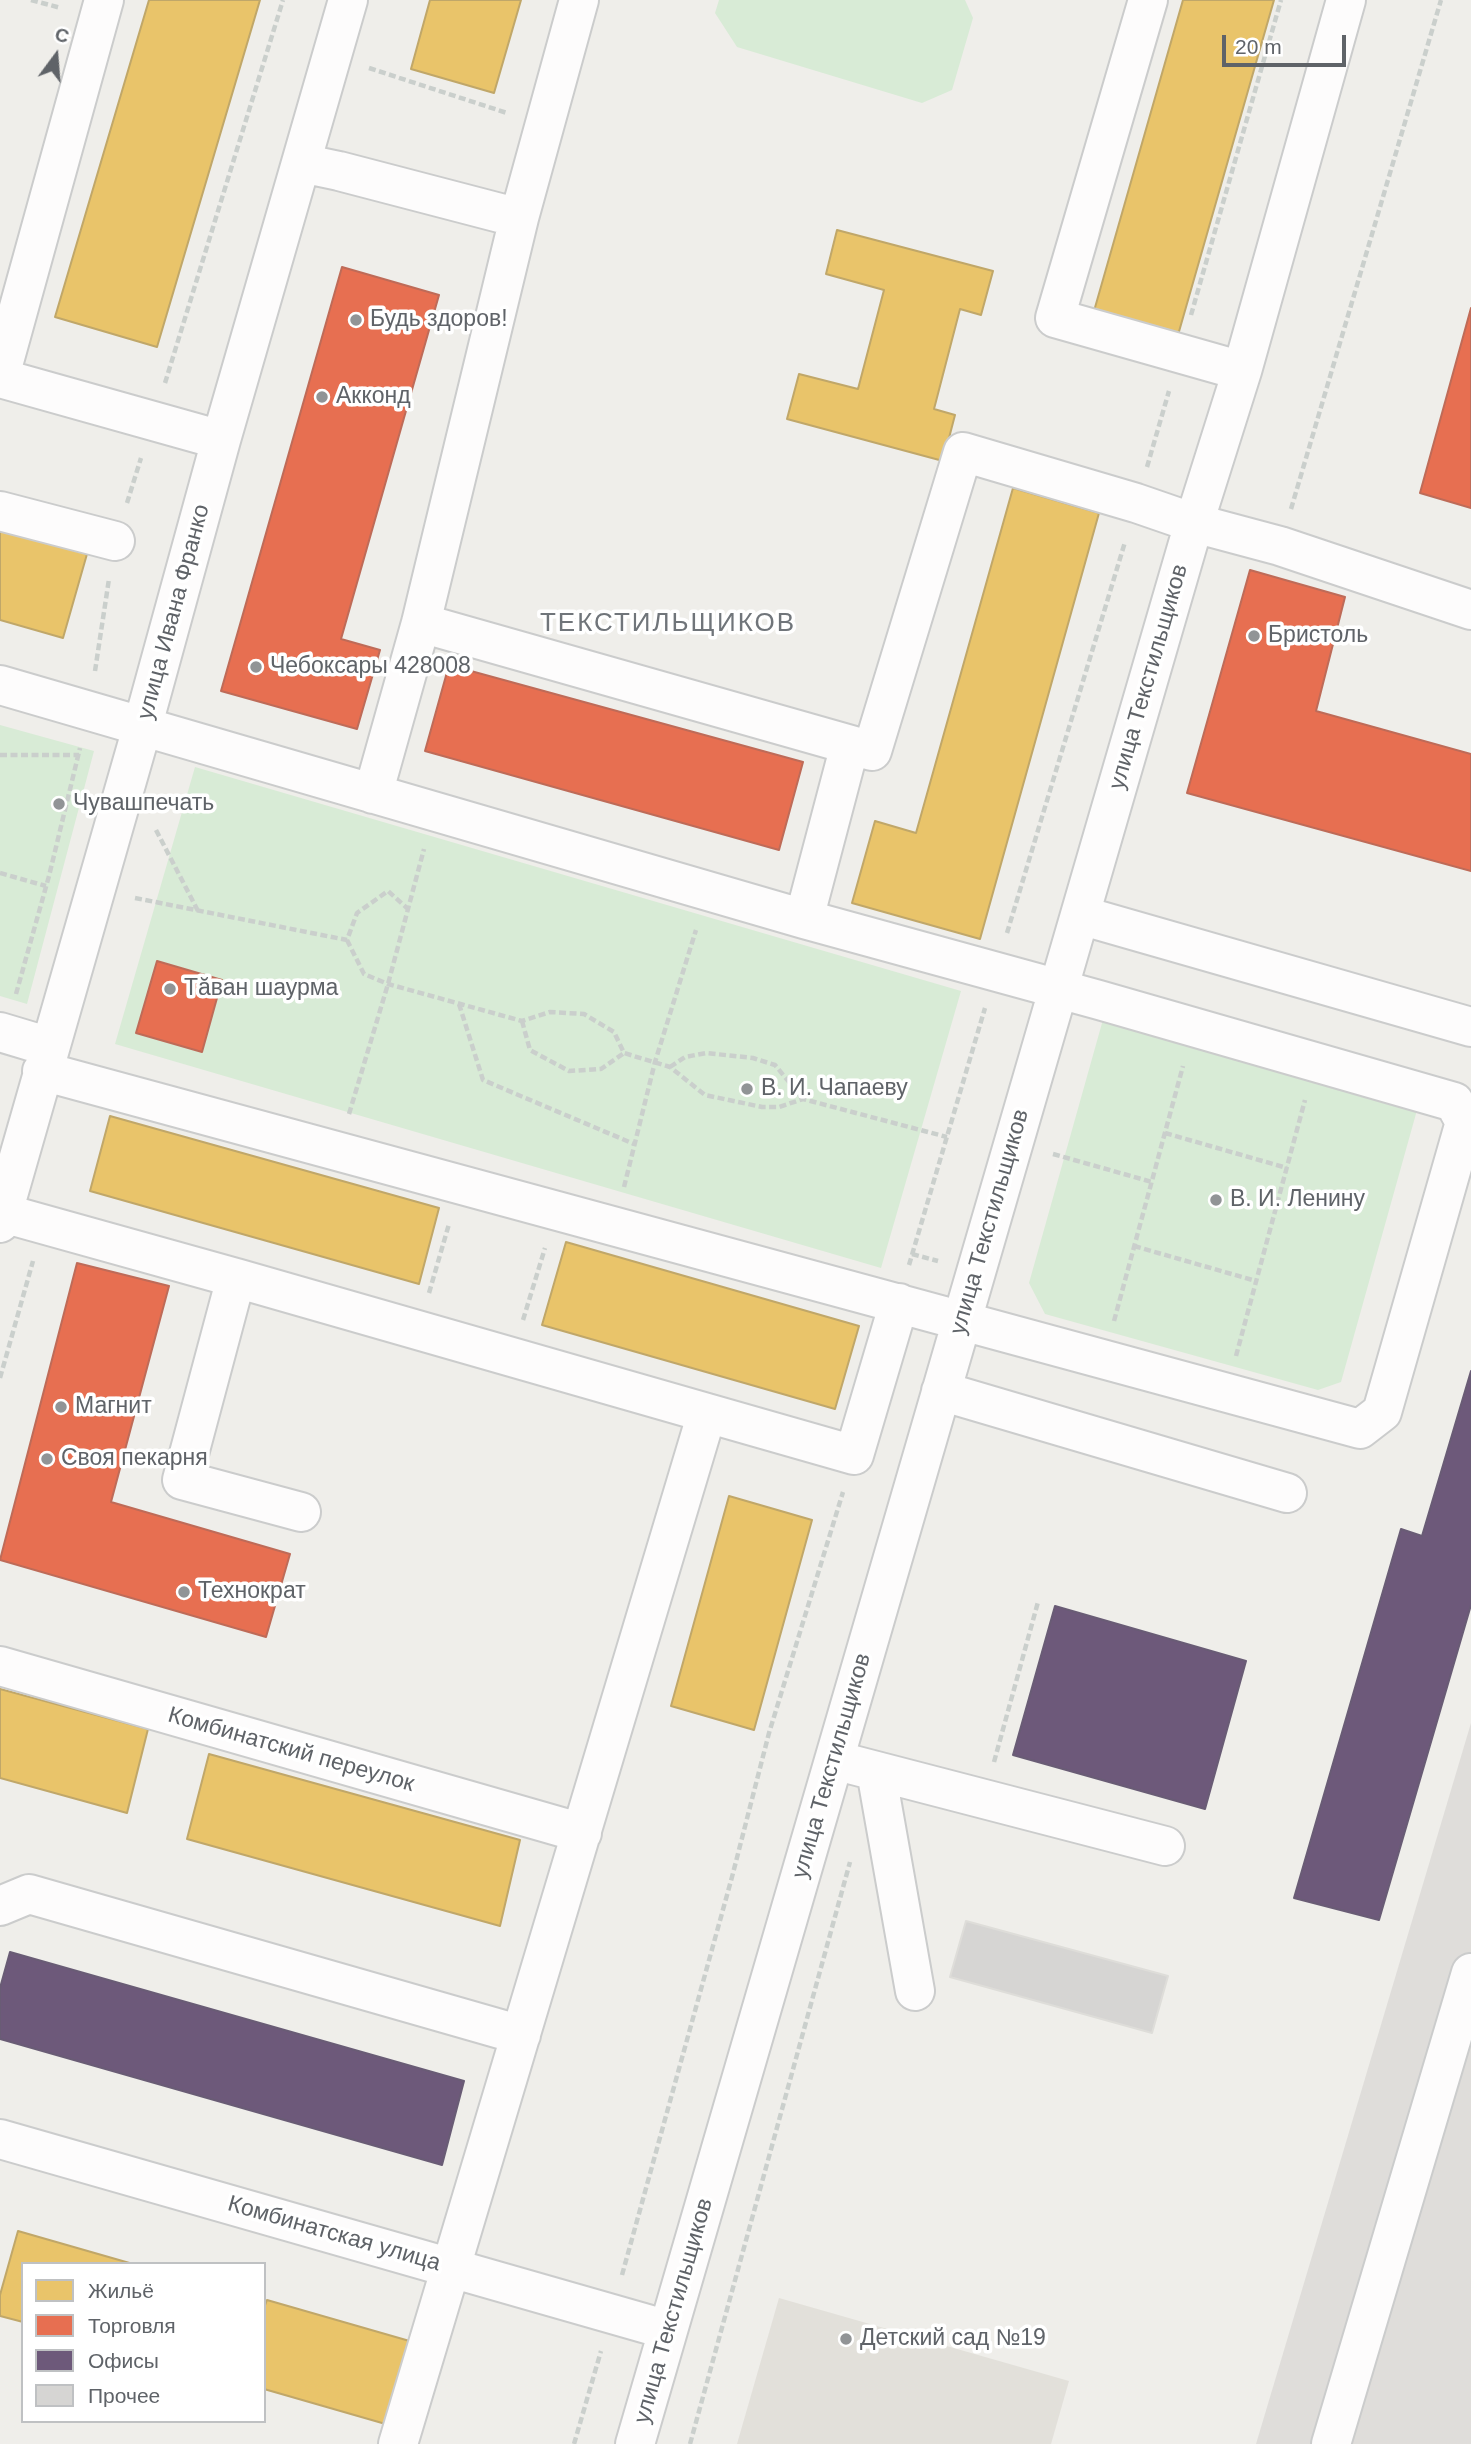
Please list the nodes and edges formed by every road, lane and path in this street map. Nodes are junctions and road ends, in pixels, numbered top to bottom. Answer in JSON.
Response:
{"nodes":[{"id":1,"x":104,"y":0,"type":"edge"},
{"id":2,"x":348,"y":0,"type":"edge"},
{"id":3,"x":579,"y":0,"type":"edge"},
{"id":4,"x":1148,"y":0,"type":"edge"},
{"id":5,"x":1346,"y":0,"type":"edge"},
{"id":6,"x":1441,"y":0,"type":"edge"},
{"id":7,"x":369,"y":68,"type":"dead end"},
{"id":8,"x":514,"y":116,"type":"dead end"},
{"id":9,"x":301,"y":163,"type":"junction"},
{"id":10,"x":519,"y":218,"type":"junction"},
{"id":11,"x":1242,"y":371,"type":"junction"},
{"id":12,"x":0,"y":377,"type":"edge"},
{"id":13,"x":221,"y":440,"type":"junction"},
{"id":14,"x":0,"y":511,"type":"edge"},
{"id":15,"x":1194,"y":523,"type":"junction"},
{"id":16,"x":115,"y":541,"type":"dead end"},
{"id":17,"x":1280,"y":546,"type":"junction"},
{"id":18,"x":1471,"y":610,"type":"edge"},
{"id":19,"x":421,"y":624,"type":"junction"},
{"id":20,"x":0,"y":685,"type":"edge"},
{"id":21,"x":142,"y":727,"type":"junction"},
{"id":22,"x":850,"y":745,"type":"junction"},
{"id":23,"x":0,"y":755,"type":"edge"},
{"id":24,"x":79,"y":755,"type":"dead end"},
{"id":25,"x":373,"y":794,"type":"junction"},
{"id":26,"x":434,"y":813,"type":"junction"},
{"id":27,"x":152,"y":823,"type":"dead end"},
{"id":28,"x":0,"y":873,"type":"edge"},
{"id":29,"x":46,"y":886,"type":"dead end"},
{"id":30,"x":708,"y":892,"type":"junction"},
{"id":31,"x":132,"y":897,"type":"dead end"},
{"id":32,"x":408,"y":909,"type":"junction"},
{"id":33,"x":198,"y":911,"type":"junction"},
{"id":34,"x":1080,"y":915,"type":"junction"},
{"id":35,"x":804,"y":919,"type":"junction"},
{"id":36,"x":347,"y":940,"type":"junction"},
{"id":37,"x":995,"y":973,"type":"junction"},
{"id":38,"x":388,"y":984,"type":"junction"},
{"id":39,"x":1058,"y":990,"type":"junction"},
{"id":40,"x":458,"y":1003,"type":"junction"},
{"id":41,"x":522,"y":1021,"type":"junction"},
{"id":42,"x":1471,"y":1027,"type":"edge"},
{"id":43,"x":1194,"y":1028,"type":"junction"},
{"id":44,"x":0,"y":1032,"type":"edge"},
{"id":45,"x":624,"y":1054,"type":"junction"},
{"id":46,"x":46,"y":1059,"type":"junction"},
{"id":47,"x":655,"y":1062,"type":"junction"},
{"id":48,"x":1315,"y":1062,"type":"junction"},
{"id":49,"x":670,"y":1067,"type":"junction"},
{"id":50,"x":803,"y":1099,"type":"junction"},
{"id":51,"x":1165,"y":1133,"type":"junction"},
{"id":52,"x":947,"y":1137,"type":"junction"},
{"id":53,"x":634,"y":1144,"type":"junction"},
{"id":54,"x":337,"y":1151,"type":"junction"},
{"id":55,"x":1049,"y":1167,"type":"dead end"},
{"id":56,"x":1287,"y":1168,"type":"junction"},
{"id":57,"x":1152,"y":1182,"type":"junction"},
{"id":58,"x":460,"y":1184,"type":"junction"},
{"id":59,"x":556,"y":1210,"type":"junction"},
{"id":60,"x":1,"y":1218,"type":"edge"},
{"id":61,"x":614,"y":1226,"type":"junction"},
{"id":62,"x":1134,"y":1246,"type":"junction"},
{"id":63,"x":236,"y":1278,"type":"junction"},
{"id":64,"x":1256,"y":1282,"type":"junction"},
{"id":65,"x":899,"y":1303,"type":"junction"},
{"id":66,"x":962,"y":1321,"type":"junction"},
{"id":67,"x":418,"y":1331,"type":"junction"},
{"id":68,"x":512,"y":1358,"type":"junction"},
{"id":69,"x":1103,"y":1359,"type":"junction"},
{"id":70,"x":941,"y":1391,"type":"junction"},
{"id":71,"x":1227,"y":1392,"type":"junction"},
{"id":72,"x":707,"y":1413,"type":"junction"},
{"id":73,"x":854,"y":1455,"type":"junction"},
{"id":74,"x":1287,"y":1493,"type":"dead end"},
{"id":75,"x":301,"y":1512,"type":"dead end"},
{"id":76,"x":1038,"y":1602,"type":"dead end"},
{"id":77,"x":0,"y":1667,"type":"edge"},
{"id":78,"x":834,"y":1760,"type":"junction"},
{"id":79,"x":876,"y":1771,"type":"junction"},
{"id":80,"x":984,"y":1800,"type":"junction"},
{"id":81,"x":582,"y":1833,"type":"junction"},
{"id":82,"x":1165,"y":1846,"type":"dead end"},
{"id":83,"x":854,"y":1850,"type":"dead end"},
{"id":84,"x":0,"y":1906,"type":"edge"},
{"id":85,"x":1471,"y":1973,"type":"edge"},
{"id":86,"x":915,"y":1991,"type":"dead end"},
{"id":87,"x":521,"y":2035,"type":"junction"},
{"id":88,"x":0,"y":2139,"type":"edge"},
{"id":89,"x":452,"y":2268,"type":"junction"},
{"id":90,"x":612,"y":2314,"type":"junction"},
{"id":91,"x":668,"y":2330,"type":"junction"},
{"id":92,"x":398,"y":2444,"type":"edge"},
{"id":93,"x":574,"y":2444,"type":"edge"},
{"id":94,"x":635,"y":2444,"type":"edge"},
{"id":95,"x":690,"y":2444,"type":"edge"},
{"id":96,"x":1331,"y":2444,"type":"edge"}],
"edges":[{"from":1,"to":12,"type":"street"},
{"from":2,"to":9,"type":"street","name":"улица Ивана Франко"},
{"from":3,"to":10,"type":"street"},
{"from":4,"to":11,"type":"street"},
{"from":5,"to":11,"type":"street","name":"улица Текстильщиков"},
{"from":6,"to":17,"type":"path"},
{"from":7,"to":8,"type":"path"},
{"from":9,"to":10,"type":"street"},
{"from":9,"to":13,"type":"street","name":"улица Ивана Франко"},
{"from":10,"to":19,"type":"street"},
{"from":11,"to":15,"type":"street","name":"улица Текстильщиков"},
{"from":12,"to":13,"type":"street"},
{"from":13,"to":21,"type":"street","name":"улица Ивана Франко"},
{"from":14,"to":16,"type":"street"},
{"from":15,"to":17,"type":"street"},
{"from":15,"to":22,"type":"street"},
{"from":15,"to":34,"type":"street","name":"улица Текстильщиков"},
{"from":17,"to":18,"type":"street"},
{"from":19,"to":22,"type":"street"},
{"from":19,"to":25,"type":"street"},
{"from":20,"to":21,"type":"street"},
{"from":21,"to":25,"type":"street"},
{"from":21,"to":46,"type":"street","name":"улица Ивана Франко"},
{"from":22,"to":35,"type":"street"},
{"from":23,"to":24,"type":"path"},
{"from":25,"to":26,"type":"street"},
{"from":26,"to":30,"type":"street"},
{"from":26,"to":32,"type":"path"},
{"from":27,"to":33,"type":"path"},
{"from":28,"to":29,"type":"path"},
{"from":30,"to":35,"type":"street"},
{"from":30,"to":47,"type":"path"},
{"from":31,"to":33,"type":"path"},
{"from":32,"to":36,"type":"path"},
{"from":32,"to":38,"type":"path"},
{"from":33,"to":36,"type":"path"},
{"from":34,"to":39,"type":"street","name":"улица Текстильщиков"},
{"from":34,"to":42,"type":"street"},
{"from":35,"to":37,"type":"street"},
{"from":36,"to":38,"type":"path"},
{"from":37,"to":39,"type":"street"},
{"from":37,"to":52,"type":"path"},
{"from":38,"to":40,"type":"path"},
{"from":38,"to":54,"type":"path"},
{"from":39,"to":43,"type":"street"},
{"from":39,"to":66,"type":"street","name":"улица Текстильщиков"},
{"from":40,"to":41,"type":"path"},
{"from":40,"to":53,"type":"path"},
{"from":41,"to":45,"type":"path"},
{"from":41,"to":45,"type":"path"},
{"from":43,"to":48,"type":"street"},
{"from":43,"to":51,"type":"path"},
{"from":44,"to":46,"type":"street"},
{"from":45,"to":47,"type":"path"},
{"from":46,"to":54,"type":"street"},
{"from":46,"to":60,"type":"street","name":"улица Ивана Франко"},
{"from":47,"to":49,"type":"path"},
{"from":47,"to":53,"type":"path"},
{"from":48,"to":56,"type":"path"},
{"from":48,"to":71,"type":"street"},
{"from":49,"to":50,"type":"path"},
{"from":49,"to":50,"type":"path"},
{"from":50,"to":52,"type":"path"},
{"from":51,"to":56,"type":"path"},
{"from":51,"to":57,"type":"path"},
{"from":52,"to":65,"type":"path"},
{"from":53,"to":61,"type":"path"},
{"from":54,"to":58,"type":"street"},
{"from":55,"to":57,"type":"path"},
{"from":56,"to":64,"type":"path"},
{"from":57,"to":62,"type":"path"},
{"from":58,"to":59,"type":"street"},
{"from":58,"to":67,"type":"path"},
{"from":59,"to":61,"type":"street"},
{"from":59,"to":68,"type":"path"},
{"from":60,"to":63,"type":"street"},
{"from":61,"to":65,"type":"street"},
{"from":62,"to":64,"type":"path"},
{"from":62,"to":69,"type":"path"},
{"from":63,"to":67,"type":"street"},
{"from":63,"to":75,"type":"street"},
{"from":64,"to":71,"type":"path"},
{"from":65,"to":66,"type":"street"},
{"from":65,"to":73,"type":"street"},
{"from":66,"to":69,"type":"street"},
{"from":66,"to":70,"type":"street","name":"улица Текстильщиков"},
{"from":67,"to":68,"type":"street"},
{"from":68,"to":72,"type":"street"},
{"from":69,"to":71,"type":"street"},
{"from":70,"to":74,"type":"street"},
{"from":70,"to":78,"type":"street","name":"улица Текстильщиков"},
{"from":72,"to":73,"type":"street"},
{"from":72,"to":81,"type":"street"},
{"from":73,"to":90,"type":"path"},
{"from":76,"to":80,"type":"path"},
{"from":77,"to":81,"type":"street","name":"Комбинатский переулок"},
{"from":78,"to":79,"type":"street"},
{"from":78,"to":91,"type":"street","name":"улица Текстильщиков"},
{"from":79,"to":80,"type":"street"},
{"from":79,"to":86,"type":"street"},
{"from":80,"to":82,"type":"street"},
{"from":81,"to":87,"type":"street"},
{"from":83,"to":95,"type":"path"},
{"from":84,"to":87,"type":"street"},
{"from":85,"to":96,"type":"street"},
{"from":87,"to":89,"type":"street"},
{"from":88,"to":89,"type":"street","name":"Комбинатская улица"},
{"from":89,"to":90,"type":"street","name":"Комбинатская улица"},
{"from":89,"to":92,"type":"street"},
{"from":90,"to":91,"type":"street","name":"Комбинатская улица"},
{"from":90,"to":93,"type":"path"},
{"from":91,"to":94,"type":"street","name":"улица Текстильщиков"}]}
